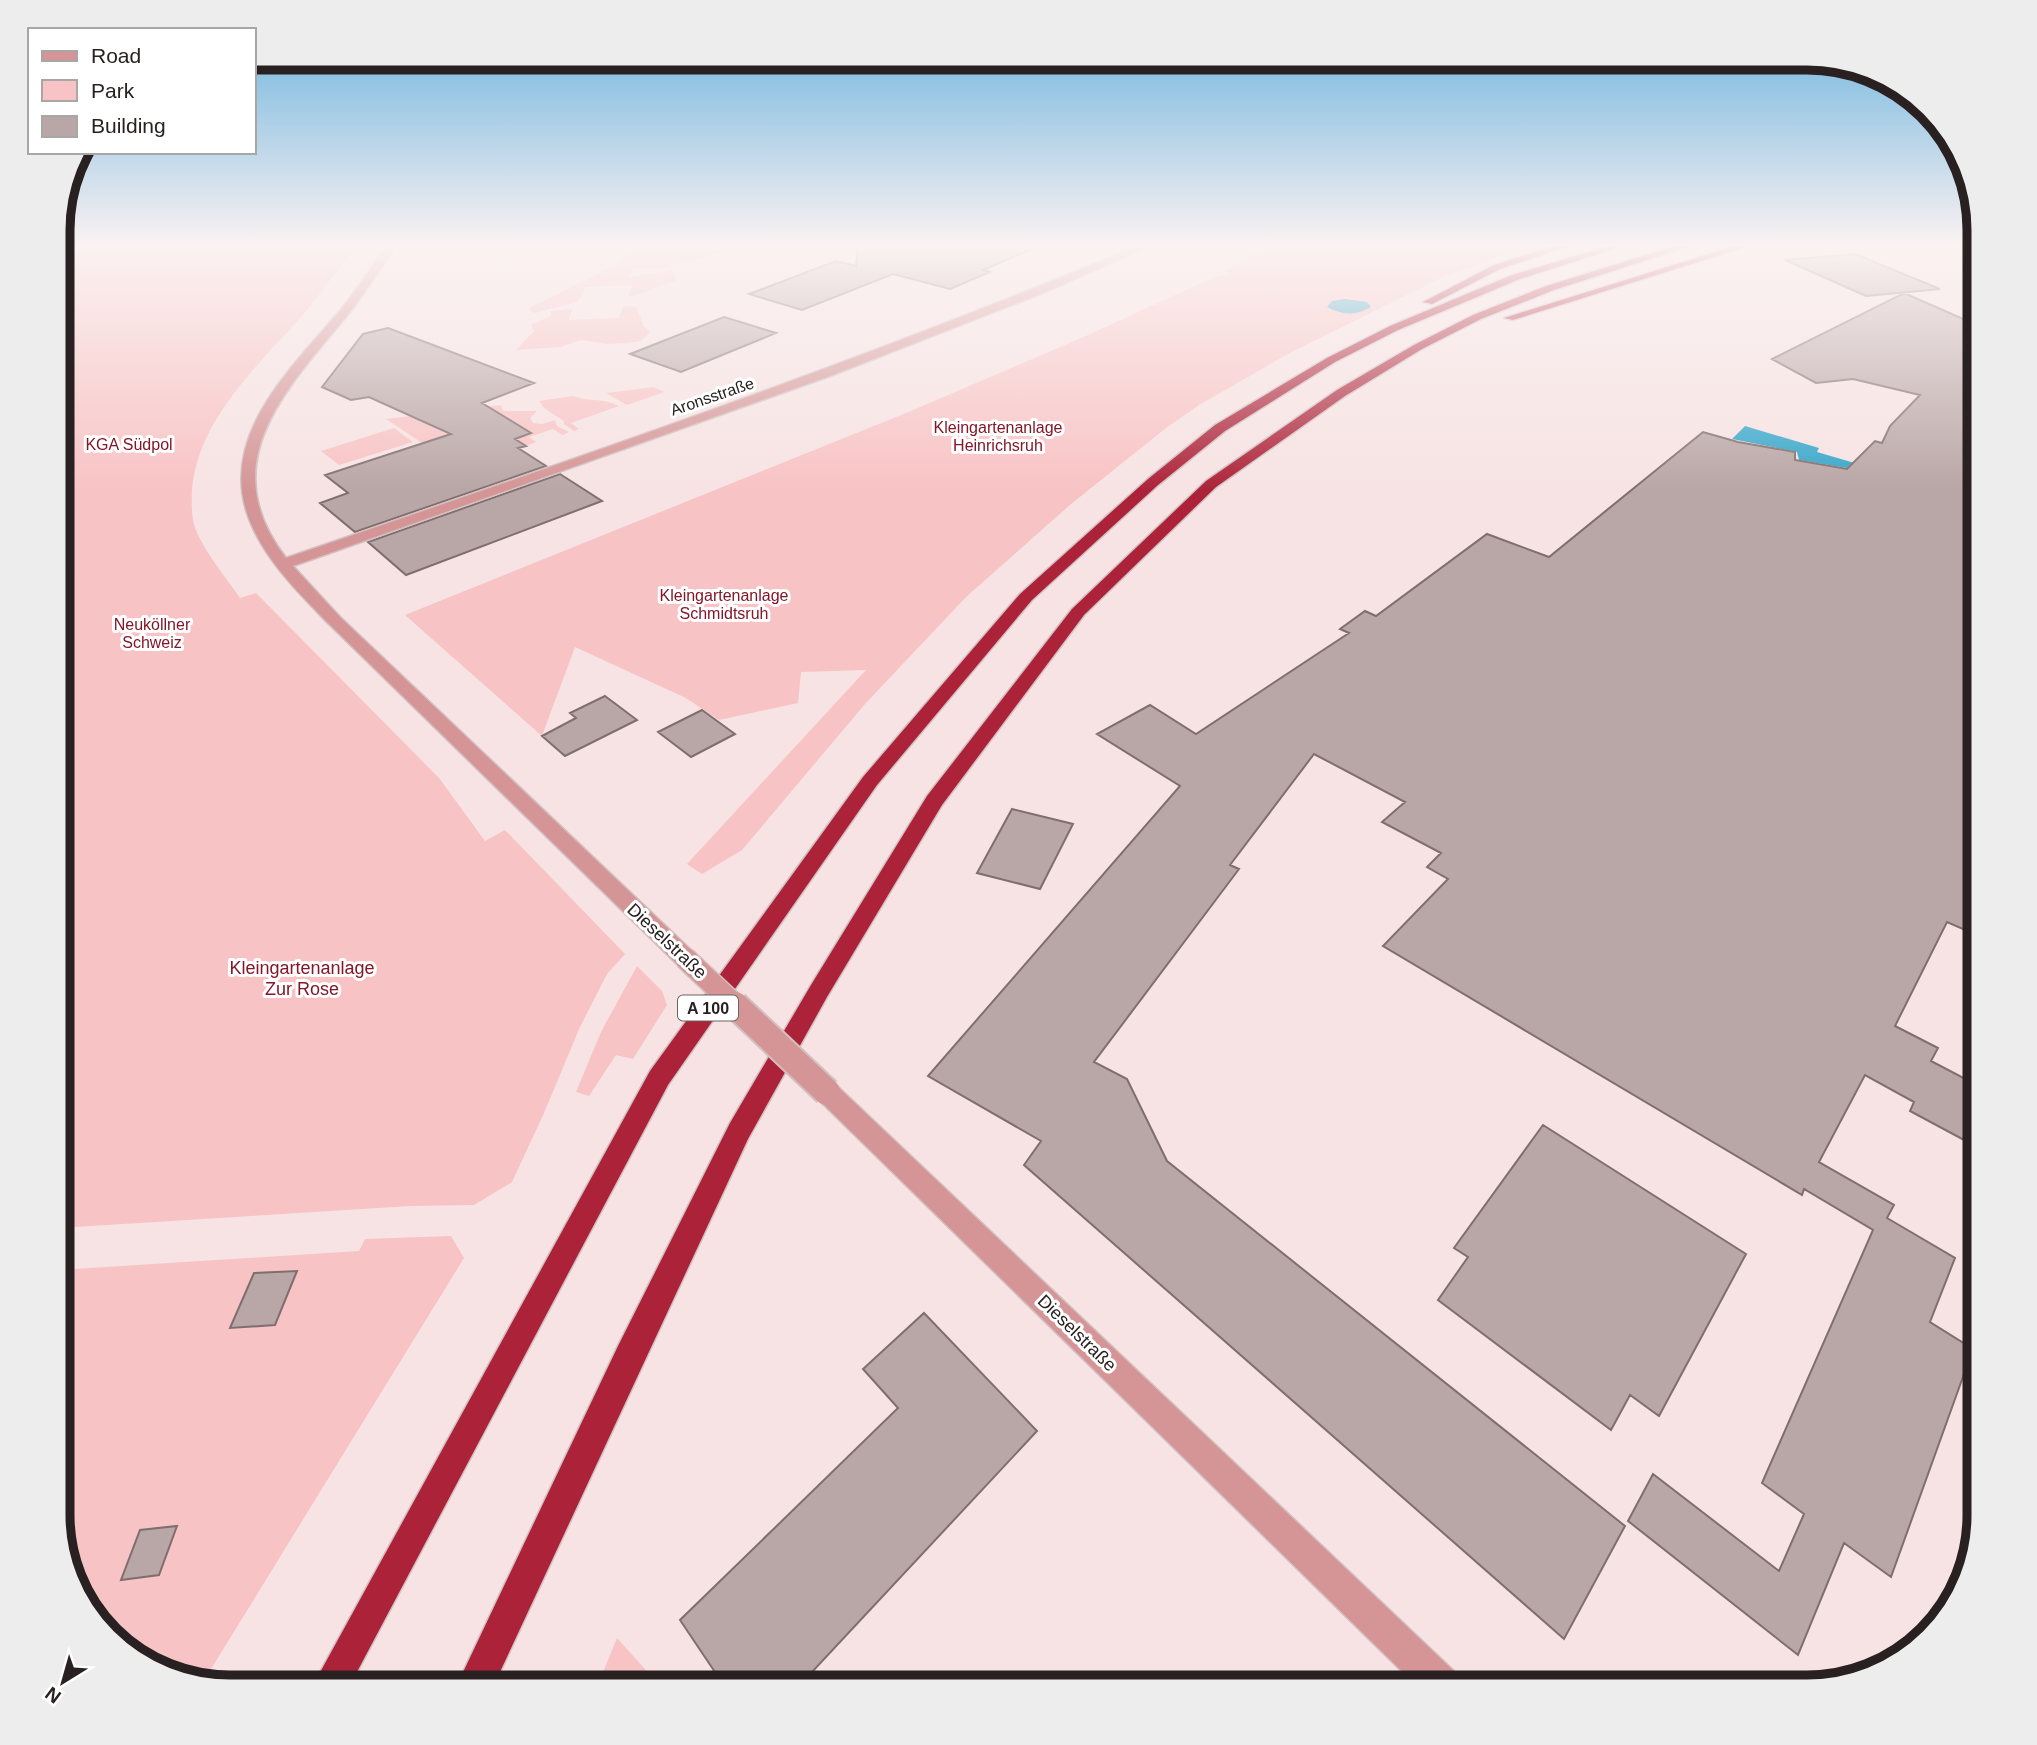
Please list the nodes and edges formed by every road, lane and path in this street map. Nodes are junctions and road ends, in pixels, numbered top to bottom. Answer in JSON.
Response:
{"nodes":[{"id":1,"x":331,"y":327,"type":"edge"},
{"id":2,"x":948,"y":327,"type":"edge"},
{"id":3,"x":1398,"y":327,"type":"edge"},
{"id":4,"x":1460,"y":327,"type":"edge"},
{"id":5,"x":1465,"y":327,"type":"edge"},
{"id":6,"x":1457,"y":329,"type":"junction"},
{"id":7,"x":284,"y":564,"type":"junction"},
{"id":8,"x":336,"y":1675,"type":"edge"},
{"id":9,"x":480,"y":1675,"type":"edge"},
{"id":10,"x":1432,"y":1675,"type":"edge"}],
"edges":[{"from":1,"to":7,"type":"street","name":"Dieselstraße"},
{"from":2,"to":7,"type":"street","name":"Aronsstraße"},
{"from":3,"to":8,"type":"highway","number":"A 100"},
{"from":4,"to":6,"type":"highway"},
{"from":5,"to":6,"type":"highway"},
{"from":6,"to":9,"type":"highway"},
{"from":7,"to":10,"type":"street","name":"Dieselstraße","bridge":true}]}
